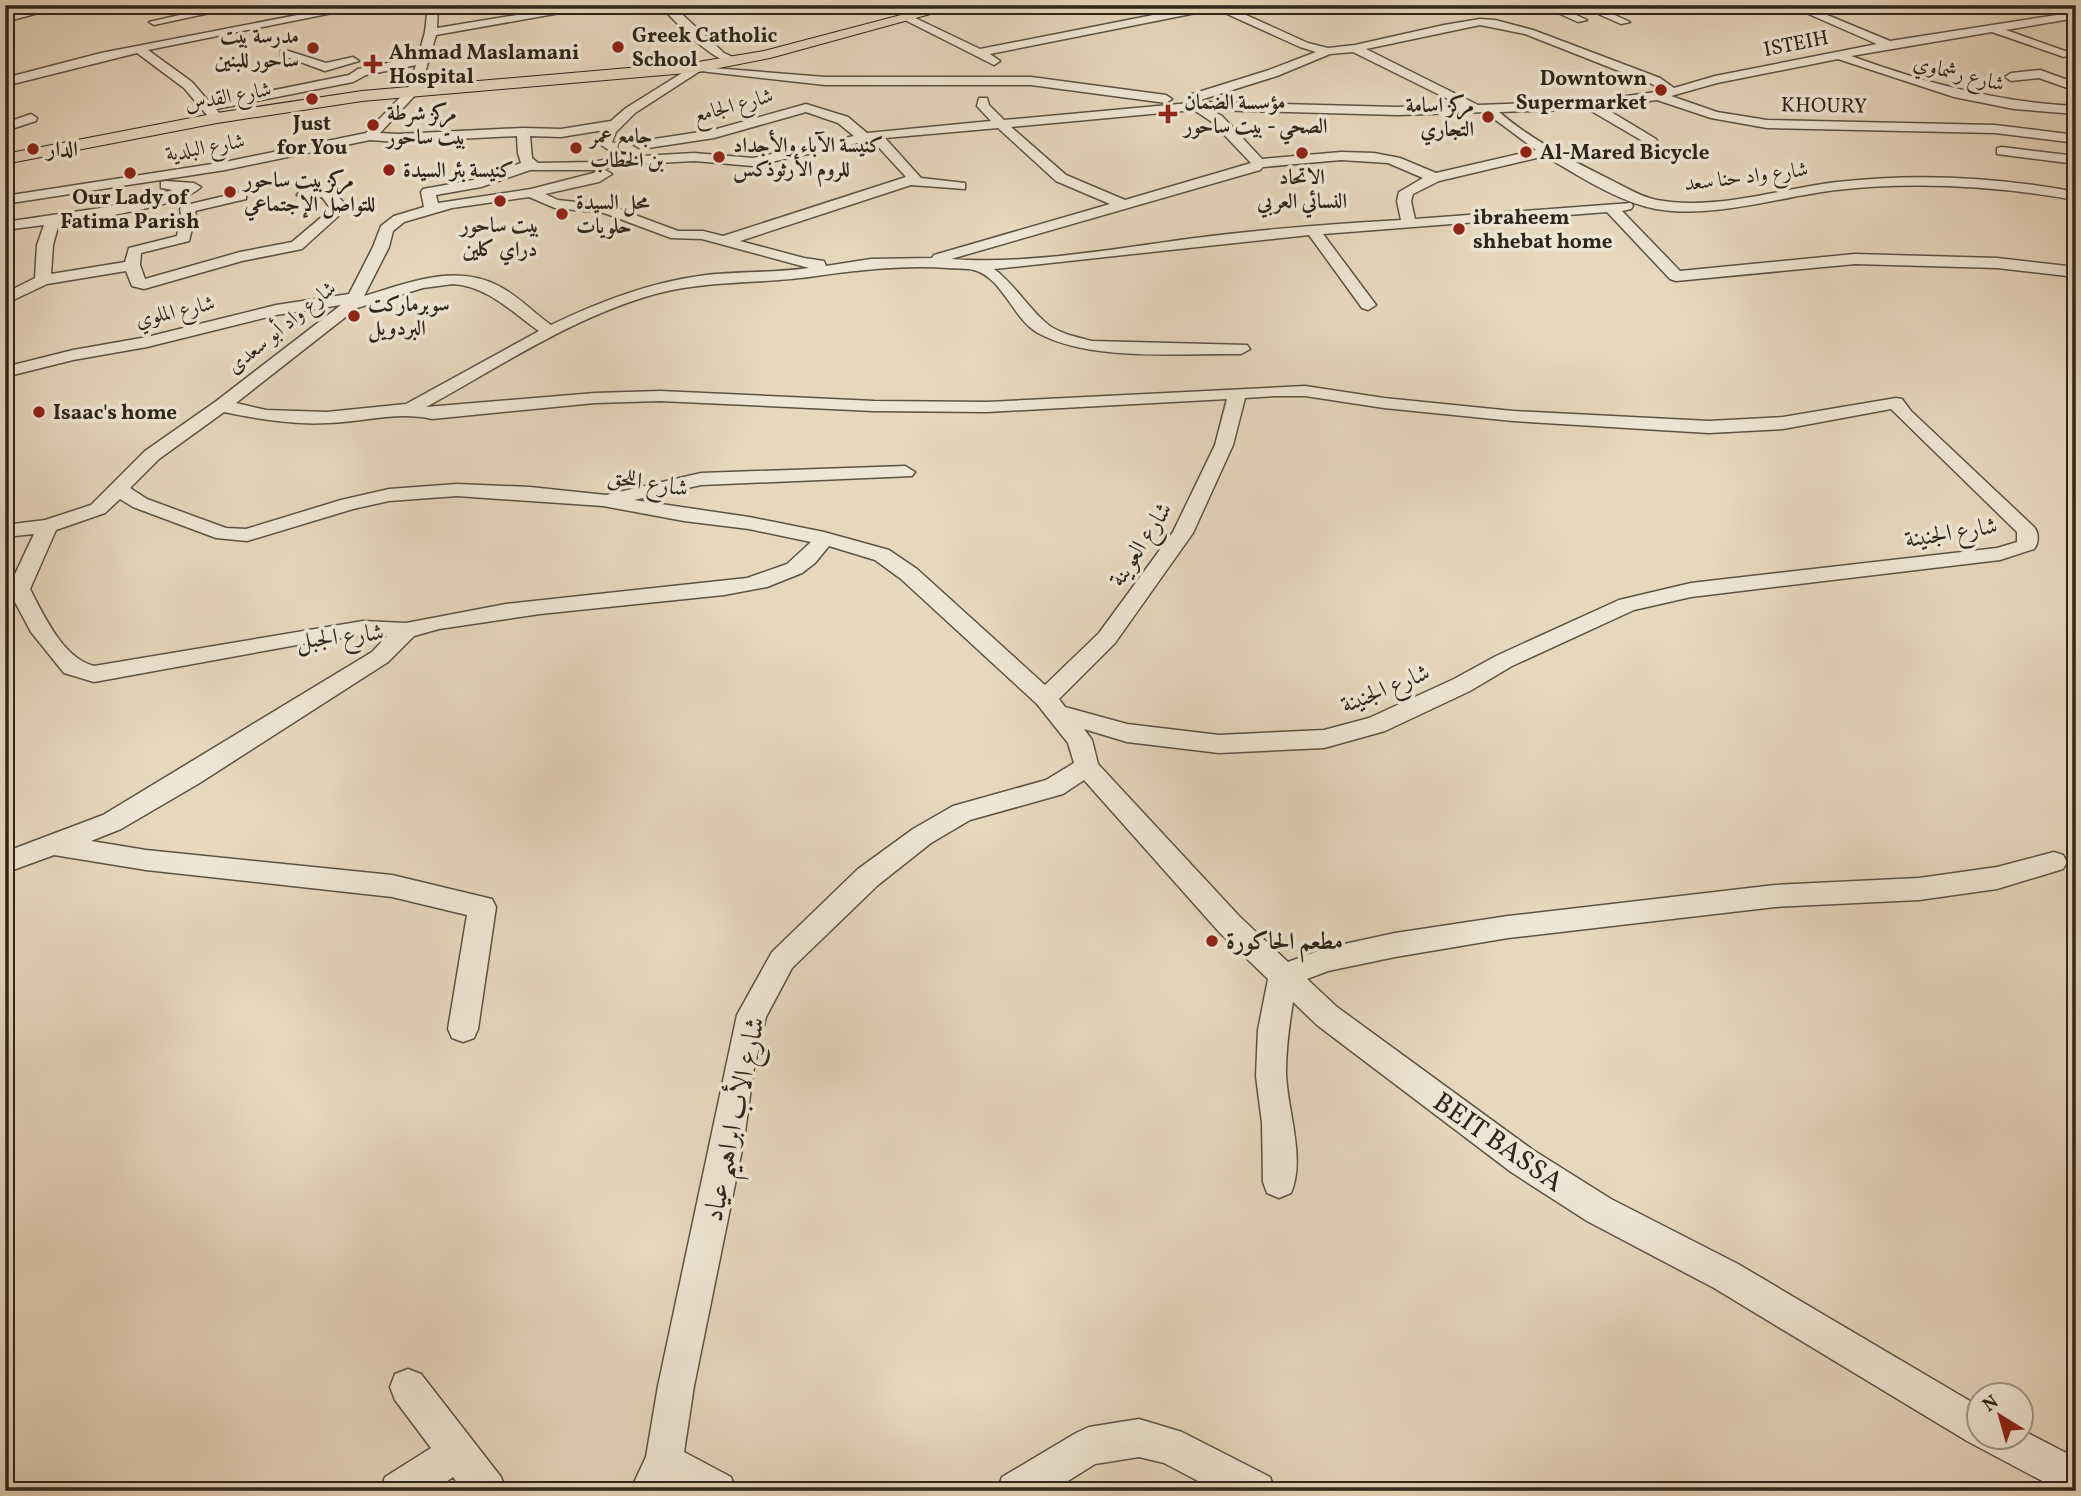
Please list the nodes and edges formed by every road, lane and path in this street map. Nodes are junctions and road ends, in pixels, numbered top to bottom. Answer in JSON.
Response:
{"nodes":[{"id":1,"x":63,"y":5,"type":"edge"},
{"id":2,"x":241,"y":5,"type":"edge"},
{"id":3,"x":302,"y":5,"type":"edge"},
{"id":4,"x":368,"y":5,"type":"edge"},
{"id":5,"x":433,"y":5,"type":"edge"},
{"id":6,"x":600,"y":5,"type":"edge"},
{"id":7,"x":665,"y":5,"type":"edge"},
{"id":8,"x":956,"y":5,"type":"edge"},
{"id":9,"x":1180,"y":5,"type":"edge"},
{"id":10,"x":1545,"y":5,"type":"edge"},
{"id":11,"x":1583,"y":5,"type":"edge"},
{"id":12,"x":1793,"y":5,"type":"edge"},
{"id":13,"x":1215,"y":6,"type":"edge"},
{"id":14,"x":2032,"y":9,"type":"dead end"},
{"id":15,"x":1502,"y":10,"type":"dead end"},
{"id":16,"x":1192,"y":11,"type":"junction"},
{"id":17,"x":318,"y":14,"type":"junction"},
{"id":18,"x":2075,"y":16,"type":"edge"},
{"id":19,"x":909,"y":18,"type":"junction"},
{"id":20,"x":5,"y":19,"type":"edge"},
{"id":21,"x":2049,"y":19,"type":"junction"},
{"id":22,"x":1582,"y":20,"type":"dead end"},
{"id":23,"x":154,"y":22,"type":"dead end"},
{"id":24,"x":1480,"y":22,"type":"junction"},
{"id":25,"x":1625,"y":22,"type":"dead end"},
{"id":26,"x":1994,"y":29,"type":"junction"},
{"id":27,"x":431,"y":32,"type":"junction"},
{"id":28,"x":426,"y":45,"type":"junction"},
{"id":29,"x":1889,"y":45,"type":"junction"},
{"id":30,"x":139,"y":48,"type":"junction"},
{"id":31,"x":412,"y":48,"type":"dead end"},
{"id":32,"x":1355,"y":48,"type":"junction"},
{"id":33,"x":1328,"y":51,"type":"junction"},
{"id":34,"x":285,"y":53,"type":"dead end"},
{"id":35,"x":979,"y":53,"type":"junction"},
{"id":36,"x":2064,"y":54,"type":"dead end"},
{"id":37,"x":1838,"y":55,"type":"junction"},
{"id":38,"x":371,"y":56,"type":"dead end"},
{"id":39,"x":422,"y":60,"type":"junction"},
{"id":40,"x":733,"y":61,"type":"junction"},
{"id":41,"x":698,"y":67,"type":"junction"},
{"id":42,"x":1010,"y":76,"type":"junction"},
{"id":43,"x":2011,"y":77,"type":"dead end"},
{"id":44,"x":825,"y":81,"type":"junction"},
{"id":45,"x":5,"y":82,"type":"edge"},
{"id":46,"x":1656,"y":82,"type":"junction"},
{"id":47,"x":1691,"y":86,"type":"junction"},
{"id":48,"x":2076,"y":87,"type":"edge"},
{"id":49,"x":414,"y":90,"type":"junction"},
{"id":50,"x":1664,"y":94,"type":"junction"},
{"id":51,"x":1960,"y":96,"type":"junction"},
{"id":52,"x":983,"y":101,"type":"dead end"},
{"id":53,"x":1153,"y":103,"type":"junction"},
{"id":54,"x":1194,"y":104,"type":"junction"},
{"id":55,"x":1591,"y":105,"type":"junction"},
{"id":56,"x":806,"y":108,"type":"junction"},
{"id":57,"x":1483,"y":109,"type":"junction"},
{"id":58,"x":2076,"y":110,"type":"edge"},
{"id":59,"x":213,"y":113,"type":"junction"},
{"id":60,"x":32,"y":118,"type":"dead end"},
{"id":61,"x":1000,"y":123,"type":"junction"},
{"id":62,"x":612,"y":125,"type":"junction"},
{"id":63,"x":5,"y":127,"type":"edge"},
{"id":64,"x":1994,"y":129,"type":"junction"},
{"id":65,"x":523,"y":132,"type":"junction"},
{"id":66,"x":370,"y":136,"type":"junction"},
{"id":67,"x":869,"y":136,"type":"junction"},
{"id":68,"x":2055,"y":137,"type":"junction"},
{"id":69,"x":2076,"y":139,"type":"edge"},
{"id":70,"x":1651,"y":142,"type":"dead end"},
{"id":71,"x":2076,"y":144,"type":"edge"},
{"id":72,"x":2002,"y":151,"type":"dead end"},
{"id":73,"x":1546,"y":152,"type":"junction"},
{"id":74,"x":617,"y":155,"type":"junction"},
{"id":75,"x":5,"y":159,"type":"edge"},
{"id":76,"x":2076,"y":160,"type":"edge"},
{"id":77,"x":753,"y":162,"type":"junction"},
{"id":78,"x":1258,"y":163,"type":"junction"},
{"id":79,"x":530,"y":165,"type":"junction"},
{"id":80,"x":225,"y":166,"type":"junction"},
{"id":81,"x":769,"y":174,"type":"dead end"},
{"id":82,"x":237,"y":176,"type":"dead end"},
{"id":83,"x":1434,"y":178,"type":"junction"},
{"id":84,"x":142,"y":180,"type":"junction"},
{"id":85,"x":911,"y":181,"type":"junction"},
{"id":86,"x":960,"y":186,"type":"dead end"},
{"id":87,"x":194,"y":187,"type":"junction"},
{"id":88,"x":531,"y":193,"type":"junction"},
{"id":89,"x":304,"y":195,"type":"dead end"},
{"id":90,"x":2076,"y":196,"type":"edge"},
{"id":91,"x":5,"y":200,"type":"edge"},
{"id":92,"x":1638,"y":201,"type":"junction"},
{"id":93,"x":1122,"y":204,"type":"junction"},
{"id":94,"x":1611,"y":208,"type":"junction"},
{"id":95,"x":432,"y":209,"type":"junction"},
{"id":96,"x":53,"y":219,"type":"junction"},
{"id":97,"x":1416,"y":223,"type":"junction"},
{"id":98,"x":5,"y":226,"type":"edge"},
{"id":99,"x":1312,"y":229,"type":"junction"},
{"id":100,"x":723,"y":241,"type":"junction"},
{"id":101,"x":927,"y":261,"type":"junction"},
{"id":102,"x":132,"y":265,"type":"junction"},
{"id":103,"x":980,"y":266,"type":"junction"},
{"id":104,"x":811,"y":267,"type":"junction"},
{"id":105,"x":2076,"y":272,"type":"edge"},
{"id":106,"x":43,"y":280,"type":"junction"},
{"id":107,"x":5,"y":299,"type":"edge"},
{"id":108,"x":353,"y":302,"type":"junction"},
{"id":109,"x":1368,"y":304,"type":"dead end"},
{"id":110,"x":550,"y":332,"type":"junction"},
{"id":111,"x":1241,"y":349,"type":"dead end"},
{"id":112,"x":5,"y":372,"type":"edge"},
{"id":113,"x":1237,"y":394,"type":"junction"},
{"id":114,"x":221,"y":406,"type":"junction"},
{"id":115,"x":410,"y":409,"type":"junction"},
{"id":116,"x":905,"y":472,"type":"dead end"},
{"id":117,"x":118,"y":489,"type":"junction"},
{"id":118,"x":603,"y":500,"type":"junction"},
{"id":119,"x":48,"y":526,"type":"junction"},
{"id":120,"x":5,"y":531,"type":"edge"},
{"id":121,"x":824,"y":538,"type":"junction"},
{"id":122,"x":406,"y":630,"type":"junction"},
{"id":123,"x":1052,"y":706,"type":"junction"},
{"id":124,"x":1087,"y":767,"type":"junction"},
{"id":125,"x":55,"y":845,"type":"junction"},
{"id":126,"x":2054,"y":862,"type":"dead end"},
{"id":127,"x":5,"y":863,"type":"edge"},
{"id":128,"x":1283,"y":976,"type":"junction"},
{"id":129,"x":463,"y":1029,"type":"dead end"},
{"id":130,"x":1279,"y":1182,"type":"dead end"},
{"id":131,"x":408,"y":1387,"type":"dead end"},
{"id":132,"x":1966,"y":1420,"type":"edge"},
{"id":133,"x":2020,"y":1450,"type":"edge"},
{"id":134,"x":458,"y":1452,"type":"junction"},
{"id":135,"x":657,"y":1476,"type":"edge"},
{"id":136,"x":2076,"y":1478,"type":"edge"},
{"id":137,"x":399,"y":1491,"type":"edge"},
{"id":138,"x":487,"y":1491,"type":"edge"},
{"id":139,"x":717,"y":1491,"type":"edge"},
{"id":140,"x":1016,"y":1491,"type":"edge"},
{"id":141,"x":1256,"y":1491,"type":"edge"}],
"edges":[{"from":1,"to":20,"type":"street"},
{"from":2,"to":23,"type":"street"},
{"from":3,"to":17,"type":"street"},
{"from":4,"to":17,"type":"street"},
{"from":5,"to":27,"type":"street"},
{"from":6,"to":27,"type":"street"},
{"from":7,"to":40,"type":"street"},
{"from":8,"to":19,"type":"main road","name":"شارع القدس"},
{"from":9,"to":16,"type":"street"},
{"from":10,"to":22,"type":"street"},
{"from":11,"to":25,"type":"street"},
{"from":12,"to":29,"type":"street"},
{"from":13,"to":16,"type":"street"},
{"from":13,"to":33,"type":"street"},
{"from":14,"to":21,"type":"street"},
{"from":15,"to":24,"type":"street"},
{"from":16,"to":35,"type":"street"},
{"from":17,"to":30,"type":"street"},
{"from":18,"to":21,"type":"street","name":"ISTEIH"},
{"from":19,"to":35,"type":"street"},
{"from":19,"to":40,"type":"main road","name":"شارع القدس"},
{"from":21,"to":26,"type":"street","name":"ISTEIH"},
{"from":24,"to":32,"type":"street"},
{"from":24,"to":46,"type":"street"},
{"from":26,"to":29,"type":"street","name":"ISTEIH"},
{"from":26,"to":36,"type":"street"},
{"from":27,"to":28,"type":"street"},
{"from":28,"to":31,"type":"street"},
{"from":28,"to":39,"type":"street"},
{"from":29,"to":37,"type":"street","name":"ISTEIH"},
{"from":30,"to":45,"type":"street"},
{"from":30,"to":59,"type":"street"},
{"from":32,"to":33,"type":"street"},
{"from":32,"to":57,"type":"street"},
{"from":33,"to":54,"type":"street"},
{"from":34,"to":38,"type":"street"},
{"from":35,"to":42,"type":"street"},
{"from":37,"to":47,"type":"street","name":"ISTEIH"},
{"from":37,"to":51,"type":"street","name":"شارع رشماوي"},
{"from":39,"to":49,"type":"street"},
{"from":39,"to":59,"type":"street"},
{"from":40,"to":41,"type":"main road","name":"شارع القدس"},
{"from":41,"to":44,"type":"street"},
{"from":41,"to":49,"type":"main road","name":"شارع القدس"},
{"from":41,"to":62,"type":"street"},
{"from":42,"to":44,"type":"street"},
{"from":42,"to":53,"type":"street"},
{"from":43,"to":48,"type":"street"},
{"from":44,"to":56,"type":"street"},
{"from":46,"to":47,"type":"street"},
{"from":46,"to":50,"type":"street"},
{"from":47,"to":50,"type":"street"},
{"from":49,"to":59,"type":"main road","name":"شارع القدس"},
{"from":49,"to":66,"type":"street"},
{"from":50,"to":55,"type":"street"},
{"from":50,"to":64,"type":"street","name":"KHOURY"},
{"from":51,"to":58,"type":"street","name":"شارع رشماوي"},
{"from":51,"to":64,"type":"street"},
{"from":52,"to":61,"type":"street"},
{"from":53,"to":54,"type":"street"},
{"from":53,"to":61,"type":"street"},
{"from":54,"to":57,"type":"street"},
{"from":54,"to":78,"type":"street"},
{"from":55,"to":57,"type":"street"},
{"from":55,"to":70,"type":"street"},
{"from":56,"to":67,"type":"street"},
{"from":56,"to":74,"type":"street","name":"شارع الجامع"},
{"from":57,"to":73,"type":"street"},
{"from":59,"to":75,"type":"main road","name":"شارع القدس"},
{"from":60,"to":63,"type":"street"},
{"from":61,"to":67,"type":"street"},
{"from":61,"to":93,"type":"street"},
{"from":62,"to":65,"type":"street","name":"شارع البلدية"},
{"from":62,"to":74,"type":"street"},
{"from":64,"to":68,"type":"street","name":"KHOURY"},
{"from":65,"to":66,"type":"street","name":"شارع البلدية"},
{"from":65,"to":79,"type":"street"},
{"from":66,"to":80,"type":"street","name":"شارع البلدية"},
{"from":67,"to":77,"type":"street"},
{"from":67,"to":85,"type":"street"},
{"from":68,"to":69,"type":"street"},
{"from":68,"to":71,"type":"street"},
{"from":72,"to":76,"type":"street"},
{"from":73,"to":83,"type":"street"},
{"from":73,"to":92,"type":"street"},
{"from":74,"to":77,"type":"street"},
{"from":74,"to":79,"type":"street"},
{"from":74,"to":88,"type":"street","name":"شارع واد أبو سعدى"},
{"from":77,"to":81,"type":"street"},
{"from":78,"to":83,"type":"street"},
{"from":78,"to":93,"type":"street"},
{"from":79,"to":95,"type":"street"},
{"from":80,"to":82,"type":"street"},
{"from":80,"to":84,"type":"street","name":"شارع البلدية"},
{"from":83,"to":97,"type":"street"},
{"from":84,"to":87,"type":"street"},
{"from":84,"to":91,"type":"street","name":"شارع البلدية"},
{"from":85,"to":86,"type":"street"},
{"from":85,"to":100,"type":"street"},
{"from":87,"to":96,"type":"street"},
{"from":87,"to":102,"type":"street"},
{"from":88,"to":95,"type":"street","name":"شارع واد أبو سعدى"},
{"from":88,"to":100,"type":"street"},
{"from":89,"to":102,"type":"street"},
{"from":90,"to":92,"type":"street","name":"شارع واد حنا سعد"},
{"from":92,"to":94,"type":"street","name":"شارع واد حنا سعد"},
{"from":93,"to":101,"type":"street"},
{"from":94,"to":97,"type":"street","name":"شارع واد حنا سعد"},
{"from":94,"to":105,"type":"street"},
{"from":95,"to":108,"type":"street","name":"شارع واد أبو سعدى"},
{"from":96,"to":98,"type":"street"},
{"from":96,"to":106,"type":"street"},
{"from":97,"to":99,"type":"street","name":"شارع واد حنا سعد"},
{"from":99,"to":103,"type":"street","name":"شارع واد حنا سعد"},
{"from":99,"to":109,"type":"street"},
{"from":100,"to":104,"type":"street"},
{"from":101,"to":103,"type":"street","name":"شارع واد حنا سعد"},
{"from":101,"to":104,"type":"street"},
{"from":102,"to":106,"type":"street"},
{"from":103,"to":111,"type":"street"},
{"from":104,"to":110,"type":"street"},
{"from":106,"to":107,"type":"street"},
{"from":108,"to":110,"type":"street"},
{"from":108,"to":112,"type":"street","name":"شارع الملوي"},
{"from":108,"to":114,"type":"street","name":"شارع واد أبو سعدى"},
{"from":110,"to":115,"type":"street"},
{"from":113,"to":115,"type":"street"},
{"from":113,"to":123,"type":"street","name":"شارع العوينة"},
{"from":113,"to":123,"type":"street","name":"شارع الجنينة"},
{"from":114,"to":115,"type":"street"},
{"from":114,"to":117,"type":"street","name":"شارع واد أبو سعدى"},
{"from":116,"to":118,"type":"street"},
{"from":117,"to":118,"type":"street","name":"شارع اللحق"},
{"from":117,"to":119,"type":"street","name":"شارع واد أبو سعدى"},
{"from":118,"to":121,"type":"street","name":"شارع اللحق"},
{"from":119,"to":120,"type":"street","name":"شارع واد أبو سعدى"},
{"from":119,"to":122,"type":"street","name":"شارع الجبل"},
{"from":121,"to":122,"type":"street"},
{"from":121,"to":123,"type":"street","name":"شارع اللحق"},
{"from":122,"to":125,"type":"street","name":"شارع الجبل"},
{"from":123,"to":124,"type":"street","name":"شارع اللحق"},
{"from":124,"to":128,"type":"street","name":"BEIT BASSA"},
{"from":124,"to":135,"type":"street","name":"شارع الأب ابراهيم عياد"},
{"from":125,"to":127,"type":"street","name":"شارع الجبل"},
{"from":125,"to":129,"type":"street"},
{"from":126,"to":128,"type":"street"},
{"from":128,"to":130,"type":"street"},
{"from":128,"to":132,"type":"street","name":"BEIT BASSA"},
{"from":131,"to":134,"type":"street"},
{"from":133,"to":136,"type":"street"},
{"from":134,"to":137,"type":"street"},
{"from":134,"to":138,"type":"street"},
{"from":135,"to":139,"type":"street","name":"شارع الأب ابراهيم عياد"},
{"from":140,"to":141,"type":"street"}]}
